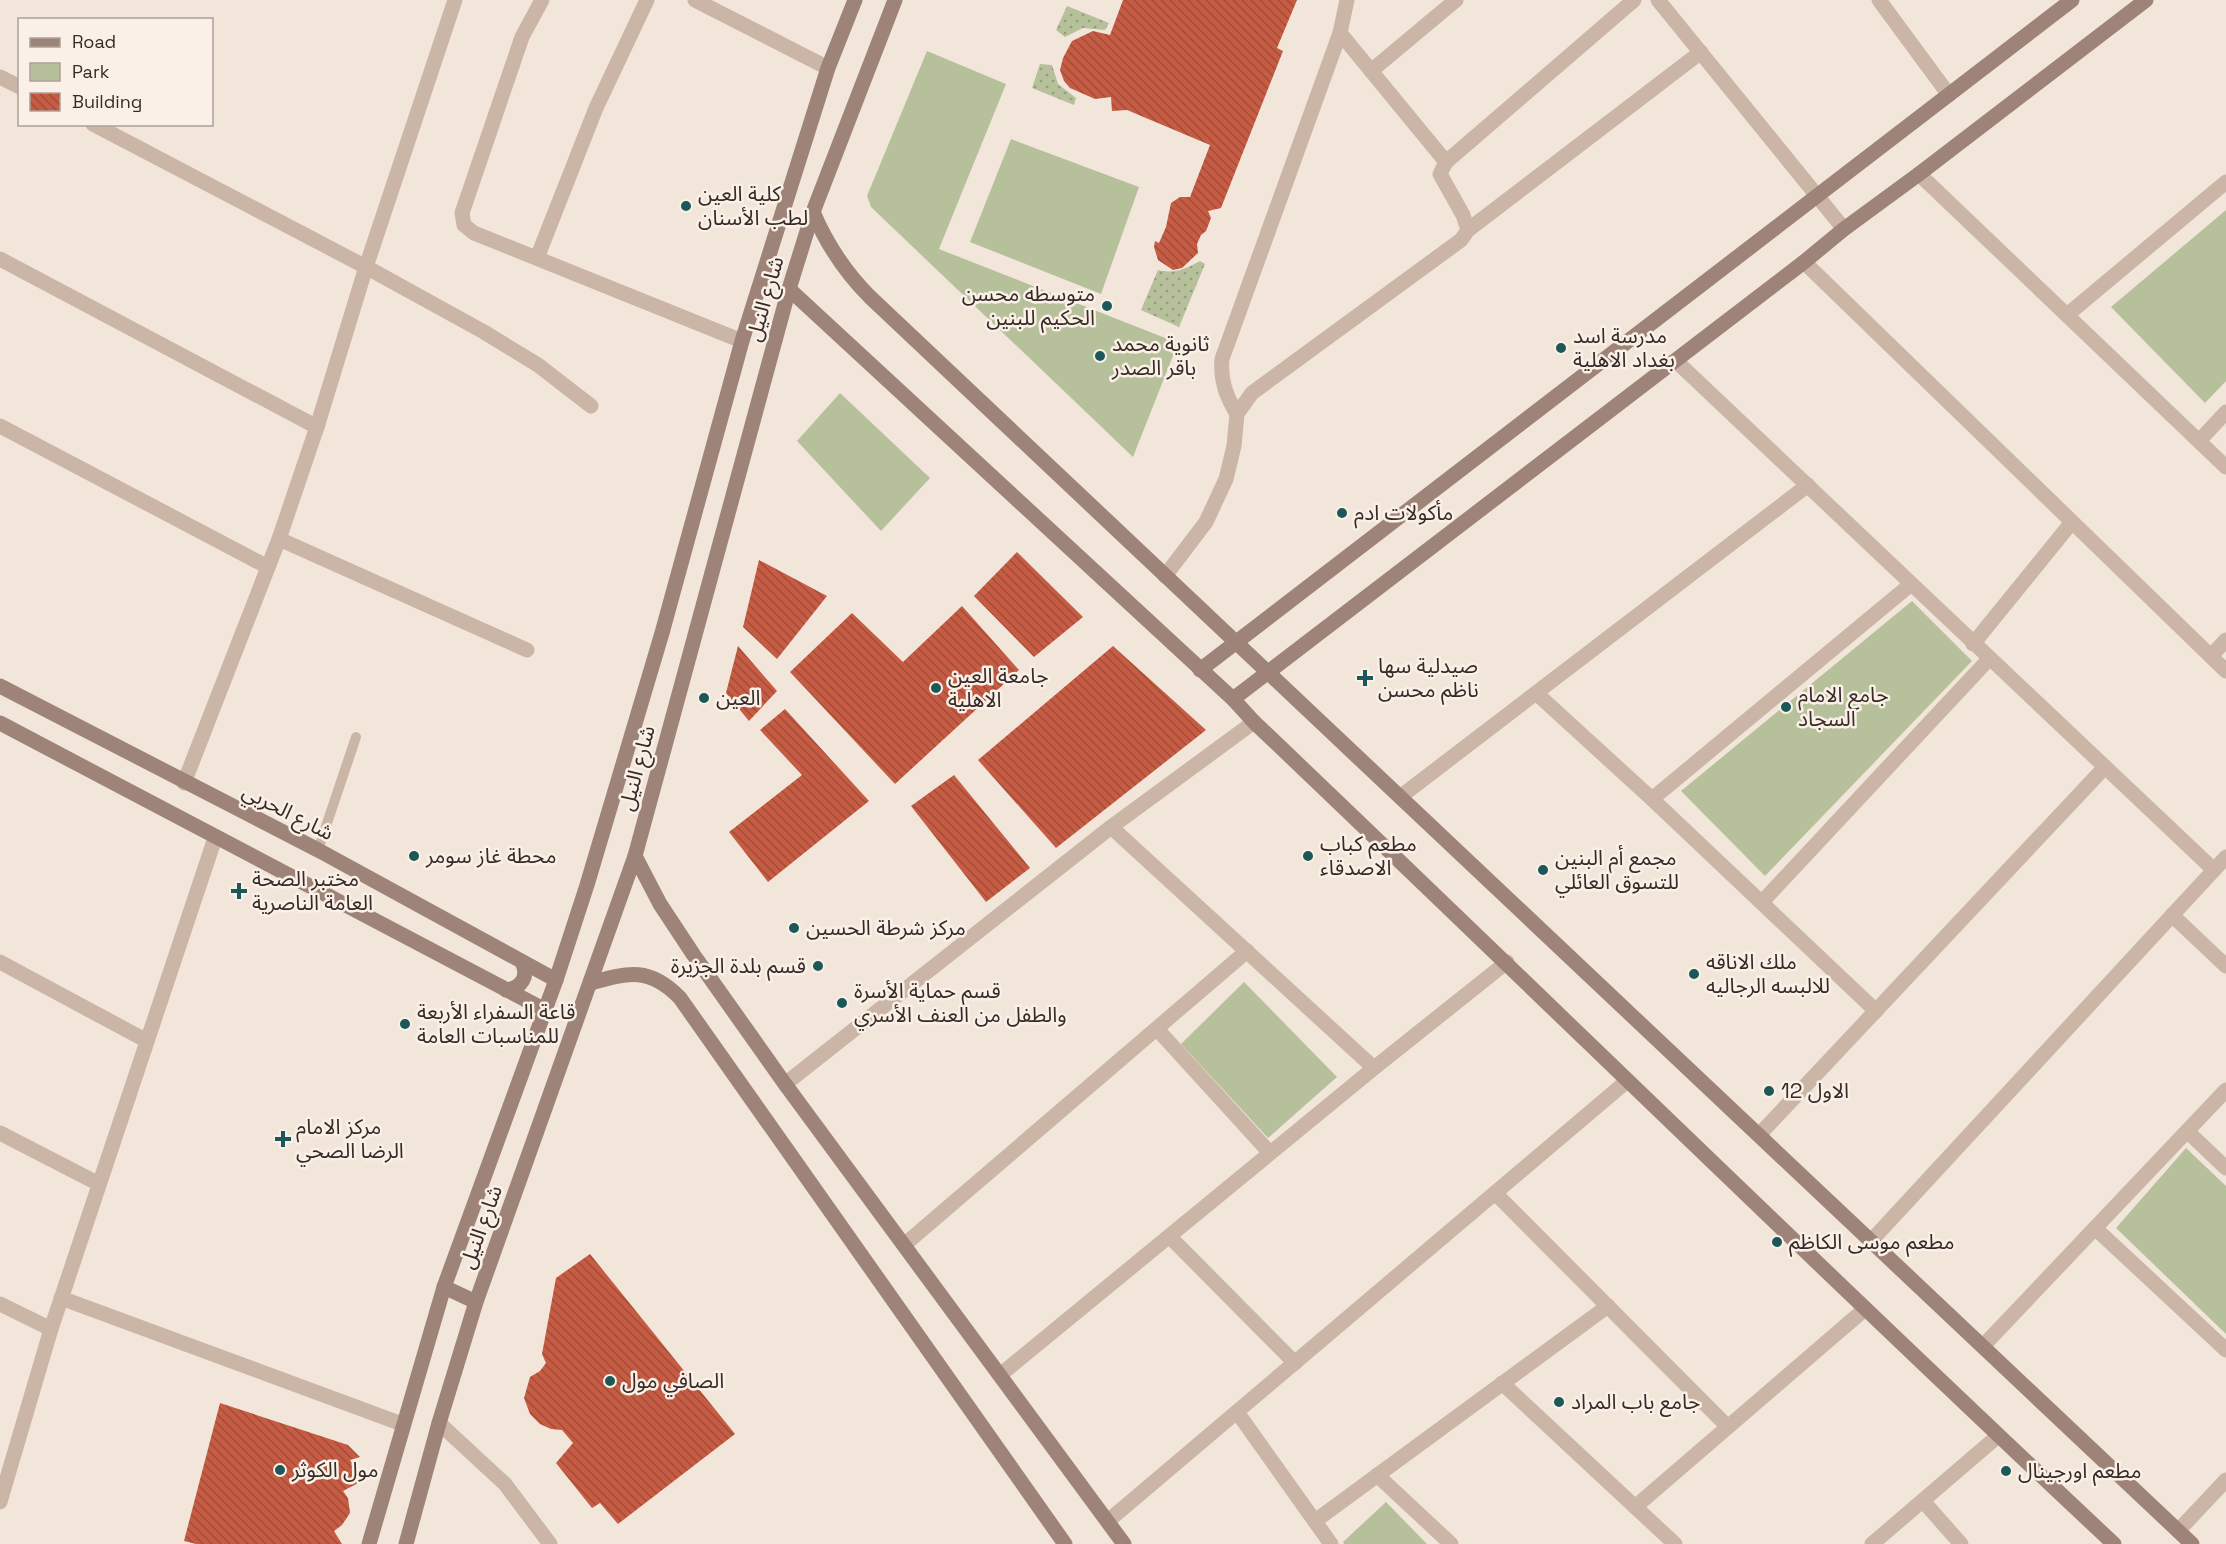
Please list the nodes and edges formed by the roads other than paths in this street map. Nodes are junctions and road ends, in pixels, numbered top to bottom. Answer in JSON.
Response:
{"nodes":[{"id":1,"x":455,"y":0,"type":"edge"},
{"id":2,"x":542,"y":0,"type":"edge"},
{"id":3,"x":647,"y":0,"type":"edge"},
{"id":4,"x":695,"y":0,"type":"edge"},
{"id":5,"x":855,"y":0,"type":"edge"},
{"id":6,"x":895,"y":0,"type":"edge"},
{"id":7,"x":1347,"y":0,"type":"edge"},
{"id":8,"x":1456,"y":0,"type":"edge"},
{"id":9,"x":1634,"y":0,"type":"edge"},
{"id":10,"x":1658,"y":0,"type":"edge"},
{"id":11,"x":1879,"y":0,"type":"edge"},
{"id":12,"x":2072,"y":0,"type":"edge"},
{"id":13,"x":2146,"y":0,"type":"edge"},
{"id":14,"x":1340,"y":33,"type":"junction"},
{"id":15,"x":1701,"y":52,"type":"junction"},
{"id":16,"x":828,"y":68,"type":"junction"},
{"id":17,"x":1371,"y":71,"type":"junction"},
{"id":18,"x":0,"y":76,"type":"edge"},
{"id":19,"x":18,"y":86,"type":"edge"},
{"id":20,"x":1949,"y":94,"type":"junction"},
{"id":21,"x":97,"y":126,"type":"edge"},
{"id":22,"x":1446,"y":162,"type":"junction"},
{"id":23,"x":1919,"y":174,"type":"junction"},
{"id":24,"x":2226,"y":182,"type":"edge"},
{"id":25,"x":1818,"y":196,"type":"junction"},
{"id":26,"x":813,"y":212,"type":"junction"},
{"id":27,"x":1844,"y":229,"type":"junction"},
{"id":28,"x":1468,"y":230,"type":"junction"},
{"id":29,"x":537,"y":258,"type":"junction"},
{"id":30,"x":0,"y":259,"type":"edge"},
{"id":31,"x":1804,"y":262,"type":"junction"},
{"id":32,"x":366,"y":267,"type":"junction"},
{"id":33,"x":789,"y":289,"type":"junction"},
{"id":34,"x":2067,"y":315,"type":"junction"},
{"id":35,"x":742,"y":341,"type":"junction"},
{"id":36,"x":1676,"y":361,"type":"junction"},
{"id":37,"x":591,"y":406,"type":"dead end"},
{"id":38,"x":2226,"y":412,"type":"edge"},
{"id":39,"x":1237,"y":414,"type":"junction"},
{"id":40,"x":0,"y":426,"type":"edge"},
{"id":41,"x":317,"y":427,"type":"junction"},
{"id":42,"x":2199,"y":441,"type":"junction"},
{"id":43,"x":2226,"y":467,"type":"edge"},
{"id":44,"x":1808,"y":485,"type":"junction"},
{"id":45,"x":2072,"y":522,"type":"junction"},
{"id":46,"x":279,"y":539,"type":"junction"},
{"id":47,"x":268,"y":567,"type":"junction"},
{"id":48,"x":1165,"y":576,"type":"junction"},
{"id":49,"x":1910,"y":585,"type":"junction"},
{"id":50,"x":2226,"y":640,"type":"edge"},
{"id":51,"x":1236,"y":642,"type":"junction"},
{"id":52,"x":1973,"y":644,"type":"junction"},
{"id":53,"x":527,"y":650,"type":"dead end"},
{"id":54,"x":2211,"y":656,"type":"junction"},
{"id":55,"x":1989,"y":659,"type":"junction"},
{"id":56,"x":1200,"y":670,"type":"junction"},
{"id":57,"x":2226,"y":671,"type":"edge"},
{"id":58,"x":1269,"y":673,"type":"junction"},
{"id":59,"x":0,"y":686,"type":"edge"},
{"id":60,"x":1536,"y":693,"type":"junction"},
{"id":61,"x":1233,"y":699,"type":"junction"},
{"id":62,"x":1254,"y":722,"type":"junction"},
{"id":63,"x":0,"y":723,"type":"edge"},
{"id":64,"x":356,"y":737,"type":"dead end"},
{"id":65,"x":2105,"y":767,"type":"junction"},
{"id":66,"x":184,"y":783,"type":"junction"},
{"id":67,"x":1400,"y":797,"type":"junction"},
{"id":68,"x":1652,"y":798,"type":"junction"},
{"id":69,"x":1111,"y":827,"type":"junction"},
{"id":70,"x":215,"y":838,"type":"junction"},
{"id":71,"x":318,"y":850,"type":"junction"},
{"id":72,"x":635,"y":856,"type":"junction"},
{"id":73,"x":2226,"y":857,"type":"edge"},
{"id":74,"x":2214,"y":870,"type":"junction"},
{"id":75,"x":1762,"y":902,"type":"junction"},
{"id":76,"x":2172,"y":915,"type":"junction"},
{"id":77,"x":1246,"y":951,"type":"junction"},
{"id":78,"x":0,"y":962,"type":"edge"},
{"id":79,"x":522,"y":962,"type":"junction"},
{"id":80,"x":1507,"y":962,"type":"junction"},
{"id":81,"x":2226,"y":966,"type":"edge"},
{"id":82,"x":556,"y":980,"type":"junction"},
{"id":83,"x":591,"y":983,"type":"junction"},
{"id":84,"x":507,"y":990,"type":"junction"},
{"id":85,"x":545,"y":1010,"type":"junction"},
{"id":86,"x":1876,"y":1011,"type":"junction"},
{"id":87,"x":1157,"y":1029,"type":"junction"},
{"id":88,"x":147,"y":1041,"type":"junction"},
{"id":89,"x":1374,"y":1068,"type":"junction"},
{"id":90,"x":1627,"y":1081,"type":"junction"},
{"id":91,"x":785,"y":1084,"type":"junction"},
{"id":92,"x":2226,"y":1090,"type":"edge"},
{"id":93,"x":2187,"y":1131,"type":"junction"},
{"id":94,"x":0,"y":1133,"type":"edge"},
{"id":95,"x":1759,"y":1136,"type":"junction"},
{"id":96,"x":1270,"y":1153,"type":"junction"},
{"id":97,"x":2226,"y":1168,"type":"edge"},
{"id":98,"x":99,"y":1184,"type":"junction"},
{"id":99,"x":1495,"y":1193,"type":"junction"},
{"id":100,"x":2095,"y":1228,"type":"junction"},
{"id":101,"x":1170,"y":1237,"type":"junction"},
{"id":102,"x":1871,"y":1241,"type":"junction"},
{"id":103,"x":904,"y":1245,"type":"junction"},
{"id":104,"x":444,"y":1287,"type":"junction"},
{"id":105,"x":61,"y":1298,"type":"junction"},
{"id":106,"x":476,"y":1302,"type":"junction"},
{"id":107,"x":0,"y":1304,"type":"edge"},
{"id":108,"x":1608,"y":1306,"type":"junction"},
{"id":109,"x":1865,"y":1309,"type":"junction"},
{"id":110,"x":51,"y":1329,"type":"junction"},
{"id":111,"x":1983,"y":1346,"type":"junction"},
{"id":112,"x":2226,"y":1350,"type":"edge"},
{"id":113,"x":1295,"y":1363,"type":"junction"},
{"id":114,"x":1000,"y":1374,"type":"junction"},
{"id":115,"x":1502,"y":1383,"type":"junction"},
{"id":116,"x":1237,"y":1412,"type":"junction"},
{"id":117,"x":439,"y":1424,"type":"junction"},
{"id":118,"x":402,"y":1425,"type":"junction"},
{"id":119,"x":1727,"y":1426,"type":"junction"},
{"id":120,"x":1998,"y":1436,"type":"junction"},
{"id":121,"x":1377,"y":1475,"type":"junction"},
{"id":122,"x":2226,"y":1480,"type":"edge"},
{"id":123,"x":1923,"y":1501,"type":"junction"},
{"id":124,"x":0,"y":1502,"type":"edge"},
{"id":125,"x":1635,"y":1507,"type":"junction"},
{"id":126,"x":1108,"y":1521,"type":"junction"},
{"id":127,"x":1315,"y":1521,"type":"junction"},
{"id":128,"x":2178,"y":1531,"type":"junction"},
{"id":129,"x":369,"y":1544,"type":"edge"},
{"id":130,"x":406,"y":1544,"type":"edge"},
{"id":131,"x":550,"y":1544,"type":"edge"},
{"id":132,"x":1065,"y":1544,"type":"edge"},
{"id":133,"x":1123,"y":1544,"type":"edge"},
{"id":134,"x":1331,"y":1544,"type":"edge"},
{"id":135,"x":1451,"y":1544,"type":"edge"},
{"id":136,"x":1675,"y":1544,"type":"edge"},
{"id":137,"x":1872,"y":1544,"type":"edge"},
{"id":138,"x":1961,"y":1544,"type":"edge"},
{"id":139,"x":2114,"y":1544,"type":"edge"},
{"id":140,"x":2192,"y":1544,"type":"edge"}],
"edges":[{"from":1,"to":32,"type":"street"},
{"from":2,"to":29,"type":"street"},
{"from":3,"to":29,"type":"street"},
{"from":4,"to":16,"type":"street"},
{"from":5,"to":16,"type":"main road"},
{"from":6,"to":26,"type":"main road","name":"شارع النيل"},
{"from":7,"to":14,"type":"street"},
{"from":8,"to":17,"type":"street"},
{"from":9,"to":22,"type":"street"},
{"from":10,"to":15,"type":"street"},
{"from":11,"to":20,"type":"street"},
{"from":12,"to":20,"type":"main road"},
{"from":13,"to":23,"type":"main road"},
{"from":14,"to":17,"type":"street"},
{"from":14,"to":39,"type":"street"},
{"from":15,"to":25,"type":"street"},
{"from":15,"to":28,"type":"street"},
{"from":16,"to":35,"type":"main road"},
{"from":17,"to":22,"type":"street"},
{"from":18,"to":19,"type":"street"},
{"from":20,"to":25,"type":"main road"},
{"from":21,"to":32,"type":"street"},
{"from":22,"to":28,"type":"street"},
{"from":23,"to":27,"type":"main road"},
{"from":23,"to":34,"type":"street"},
{"from":24,"to":34,"type":"street"},
{"from":25,"to":27,"type":"street"},
{"from":25,"to":51,"type":"main road"},
{"from":26,"to":33,"type":"main road","name":"شارع النيل"},
{"from":26,"to":48,"type":"main road"},
{"from":27,"to":31,"type":"main road"},
{"from":28,"to":39,"type":"street"},
{"from":29,"to":35,"type":"street"},
{"from":30,"to":41,"type":"street"},
{"from":31,"to":36,"type":"main road"},
{"from":31,"to":45,"type":"street"},
{"from":32,"to":37,"type":"street"},
{"from":32,"to":41,"type":"street"},
{"from":33,"to":56,"type":"main road"},
{"from":33,"to":72,"type":"main road","name":"شارع النيل"},
{"from":34,"to":42,"type":"street"},
{"from":35,"to":82,"type":"main road"},
{"from":36,"to":44,"type":"street"},
{"from":36,"to":58,"type":"main road"},
{"from":38,"to":42,"type":"street"},
{"from":39,"to":48,"type":"street"},
{"from":40,"to":47,"type":"street"},
{"from":41,"to":46,"type":"street"},
{"from":42,"to":43,"type":"street"},
{"from":44,"to":49,"type":"street"},
{"from":44,"to":60,"type":"street"},
{"from":45,"to":52,"type":"street"},
{"from":45,"to":54,"type":"street"},
{"from":46,"to":47,"type":"street"},
{"from":46,"to":53,"type":"street"},
{"from":47,"to":66,"type":"street"},
{"from":48,"to":51,"type":"main road"},
{"from":49,"to":52,"type":"street"},
{"from":49,"to":68,"type":"street"},
{"from":50,"to":54,"type":"street"},
{"from":51,"to":56,"type":"main road"},
{"from":51,"to":58,"type":"main road"},
{"from":52,"to":55,"type":"street"},
{"from":54,"to":57,"type":"street"},
{"from":55,"to":65,"type":"street"},
{"from":55,"to":75,"type":"street"},
{"from":56,"to":61,"type":"main road"},
{"from":58,"to":61,"type":"main road"},
{"from":58,"to":67,"type":"main road"},
{"from":59,"to":66,"type":"main road","name":"شارع الحربي"},
{"from":60,"to":67,"type":"street"},
{"from":60,"to":68,"type":"street"},
{"from":61,"to":62,"type":"main road"},
{"from":62,"to":69,"type":"street"},
{"from":62,"to":80,"type":"main road"},
{"from":63,"to":70,"type":"main road"},
{"from":64,"to":71,"type":"lane"},
{"from":65,"to":74,"type":"street"},
{"from":65,"to":86,"type":"street"},
{"from":66,"to":71,"type":"main road","name":"شارع الحربي"},
{"from":67,"to":95,"type":"main road"},
{"from":68,"to":75,"type":"street"},
{"from":69,"to":77,"type":"street"},
{"from":69,"to":91,"type":"street"},
{"from":70,"to":84,"type":"main road"},
{"from":70,"to":88,"type":"street"},
{"from":71,"to":79,"type":"main road","name":"شارع الحربي"},
{"from":72,"to":83,"type":"main road","name":"شارع النيل"},
{"from":72,"to":91,"type":"main road"},
{"from":73,"to":74,"type":"street"},
{"from":74,"to":76,"type":"street"},
{"from":75,"to":86,"type":"street"},
{"from":76,"to":81,"type":"street"},
{"from":76,"to":102,"type":"street"},
{"from":77,"to":87,"type":"street"},
{"from":77,"to":89,"type":"street"},
{"from":78,"to":88,"type":"street"},
{"from":79,"to":82,"type":"main road","name":"شارع الحربي"},
{"from":79,"to":84,"type":"main road"},
{"from":80,"to":89,"type":"street"},
{"from":80,"to":90,"type":"main road"},
{"from":82,"to":85,"type":"main road"},
{"from":83,"to":106,"type":"main road","name":"شارع النيل"},
{"from":83,"to":132,"type":"main road"},
{"from":84,"to":85,"type":"main road"},
{"from":85,"to":104,"type":"main road"},
{"from":86,"to":95,"type":"street"},
{"from":87,"to":96,"type":"street"},
{"from":87,"to":103,"type":"street"},
{"from":88,"to":98,"type":"street"},
{"from":89,"to":96,"type":"street"},
{"from":90,"to":99,"type":"street"},
{"from":90,"to":109,"type":"main road"},
{"from":91,"to":103,"type":"main road"},
{"from":92,"to":93,"type":"street"},
{"from":93,"to":97,"type":"street"},
{"from":93,"to":100,"type":"street"},
{"from":94,"to":98,"type":"street"},
{"from":95,"to":102,"type":"main road"},
{"from":96,"to":101,"type":"street"},
{"from":98,"to":105,"type":"street"},
{"from":99,"to":108,"type":"street"},
{"from":99,"to":113,"type":"street"},
{"from":100,"to":111,"type":"street"},
{"from":100,"to":112,"type":"street"},
{"from":101,"to":113,"type":"street"},
{"from":101,"to":114,"type":"street"},
{"from":102,"to":111,"type":"main road"},
{"from":103,"to":114,"type":"main road"},
{"from":104,"to":106,"type":"main road"},
{"from":104,"to":118,"type":"main road"},
{"from":105,"to":110,"type":"street"},
{"from":105,"to":118,"type":"street"},
{"from":106,"to":117,"type":"main road","name":"شارع النيل"},
{"from":107,"to":110,"type":"street"},
{"from":108,"to":115,"type":"street"},
{"from":108,"to":119,"type":"street"},
{"from":109,"to":119,"type":"street"},
{"from":109,"to":120,"type":"main road"},
{"from":110,"to":124,"type":"street"},
{"from":111,"to":128,"type":"main road"},
{"from":113,"to":116,"type":"street"},
{"from":114,"to":126,"type":"main road"},
{"from":115,"to":121,"type":"street"},
{"from":115,"to":125,"type":"street"},
{"from":116,"to":126,"type":"street"},
{"from":116,"to":127,"type":"street"},
{"from":117,"to":130,"type":"main road","name":"شارع النيل"},
{"from":117,"to":131,"type":"street"},
{"from":118,"to":129,"type":"main road"},
{"from":119,"to":125,"type":"street"},
{"from":120,"to":123,"type":"street"},
{"from":120,"to":139,"type":"main road"},
{"from":121,"to":127,"type":"street"},
{"from":121,"to":135,"type":"street"},
{"from":122,"to":128,"type":"street"},
{"from":123,"to":137,"type":"street"},
{"from":123,"to":138,"type":"street"},
{"from":125,"to":136,"type":"street"},
{"from":126,"to":133,"type":"main road"},
{"from":127,"to":134,"type":"street"},
{"from":128,"to":140,"type":"main road"}]}
